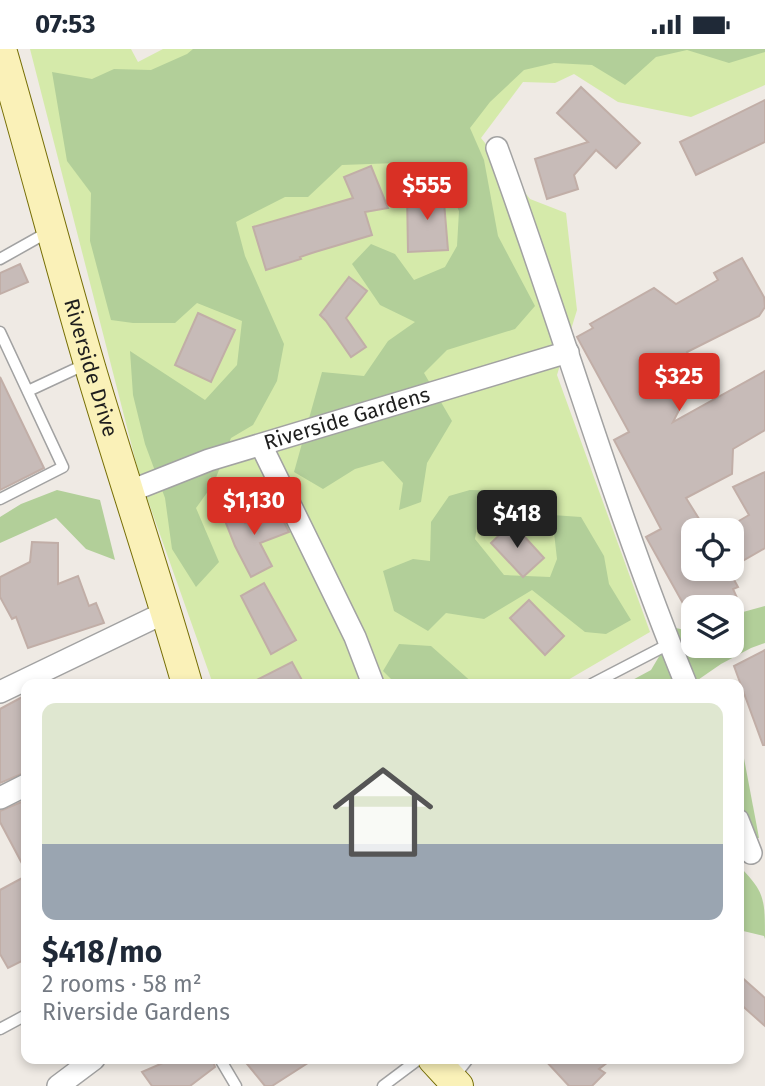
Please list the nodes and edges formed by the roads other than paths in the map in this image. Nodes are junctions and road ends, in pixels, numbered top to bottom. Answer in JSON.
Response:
{"nodes":[{"id":1,"x":1,"y":49,"type":"edge"},
{"id":2,"x":497,"y":148,"type":"dead end"},
{"id":3,"x":51,"y":231,"type":"junction"},
{"id":4,"x":0,"y":259,"type":"edge"},
{"id":5,"x":0,"y":332,"type":"edge"},
{"id":6,"x":568,"y":352,"type":"junction"},
{"id":7,"x":89,"y":363,"type":"junction"},
{"id":8,"x":28,"y":391,"type":"junction"},
{"id":9,"x":261,"y":445,"type":"junction"},
{"id":10,"x":128,"y":492,"type":"junction"},
{"id":11,"x":0,"y":499,"type":"edge"},
{"id":12,"x":166,"y":612,"type":"junction"},
{"id":13,"x":669,"y":643,"type":"junction"},
{"id":14,"x":27,"y":679,"type":"edge"},
{"id":15,"x":186,"y":679,"type":"edge"},
{"id":16,"x":371,"y":679,"type":"edge"},
{"id":17,"x":601,"y":679,"type":"edge"},
{"id":18,"x":684,"y":679,"type":"edge"},
{"id":19,"x":21,"y":682,"type":"edge"},
{"id":20,"x":0,"y":692,"type":"edge"},
{"id":21,"x":21,"y":788,"type":"edge"},
{"id":22,"x":0,"y":798,"type":"edge"},
{"id":23,"x":744,"y":835,"type":"edge"},
{"id":24,"x":751,"y":853,"type":"dead end"},
{"id":25,"x":21,"y":1018,"type":"edge"},
{"id":26,"x":0,"y":1029,"type":"edge"},
{"id":27,"x":87,"y":1064,"type":"edge"},
{"id":28,"x":223,"y":1064,"type":"edge"},
{"id":29,"x":412,"y":1064,"type":"edge"},
{"id":30,"x":58,"y":1086,"type":"edge"},
{"id":31,"x":236,"y":1086,"type":"edge"},
{"id":32,"x":383,"y":1086,"type":"edge"}],
"edges":[{"from":1,"to":3,"type":"street","name":"Riverside Drive"},
{"from":2,"to":6,"type":"street"},
{"from":3,"to":4,"type":"lane"},
{"from":3,"to":7,"type":"street","name":"Riverside Drive"},
{"from":5,"to":8,"type":"lane"},
{"from":6,"to":9,"type":"street","name":"Riverside Gardens"},
{"from":6,"to":13,"type":"street"},
{"from":7,"to":8,"type":"lane"},
{"from":7,"to":10,"type":"street","name":"Riverside Drive"},
{"from":8,"to":11,"type":"lane"},
{"from":9,"to":10,"type":"street","name":"Riverside Gardens"},
{"from":9,"to":16,"type":"street"},
{"from":10,"to":12,"type":"street","name":"Riverside Drive"},
{"from":12,"to":14,"type":"street"},
{"from":12,"to":15,"type":"street","name":"Riverside Drive"},
{"from":13,"to":17,"type":"lane"},
{"from":13,"to":18,"type":"street"},
{"from":19,"to":20,"type":"street"},
{"from":21,"to":22,"type":"street"},
{"from":23,"to":24,"type":"street"},
{"from":25,"to":26,"type":"lane"},
{"from":27,"to":30,"type":"street"},
{"from":28,"to":31,"type":"lane"},
{"from":29,"to":32,"type":"lane"}]}
